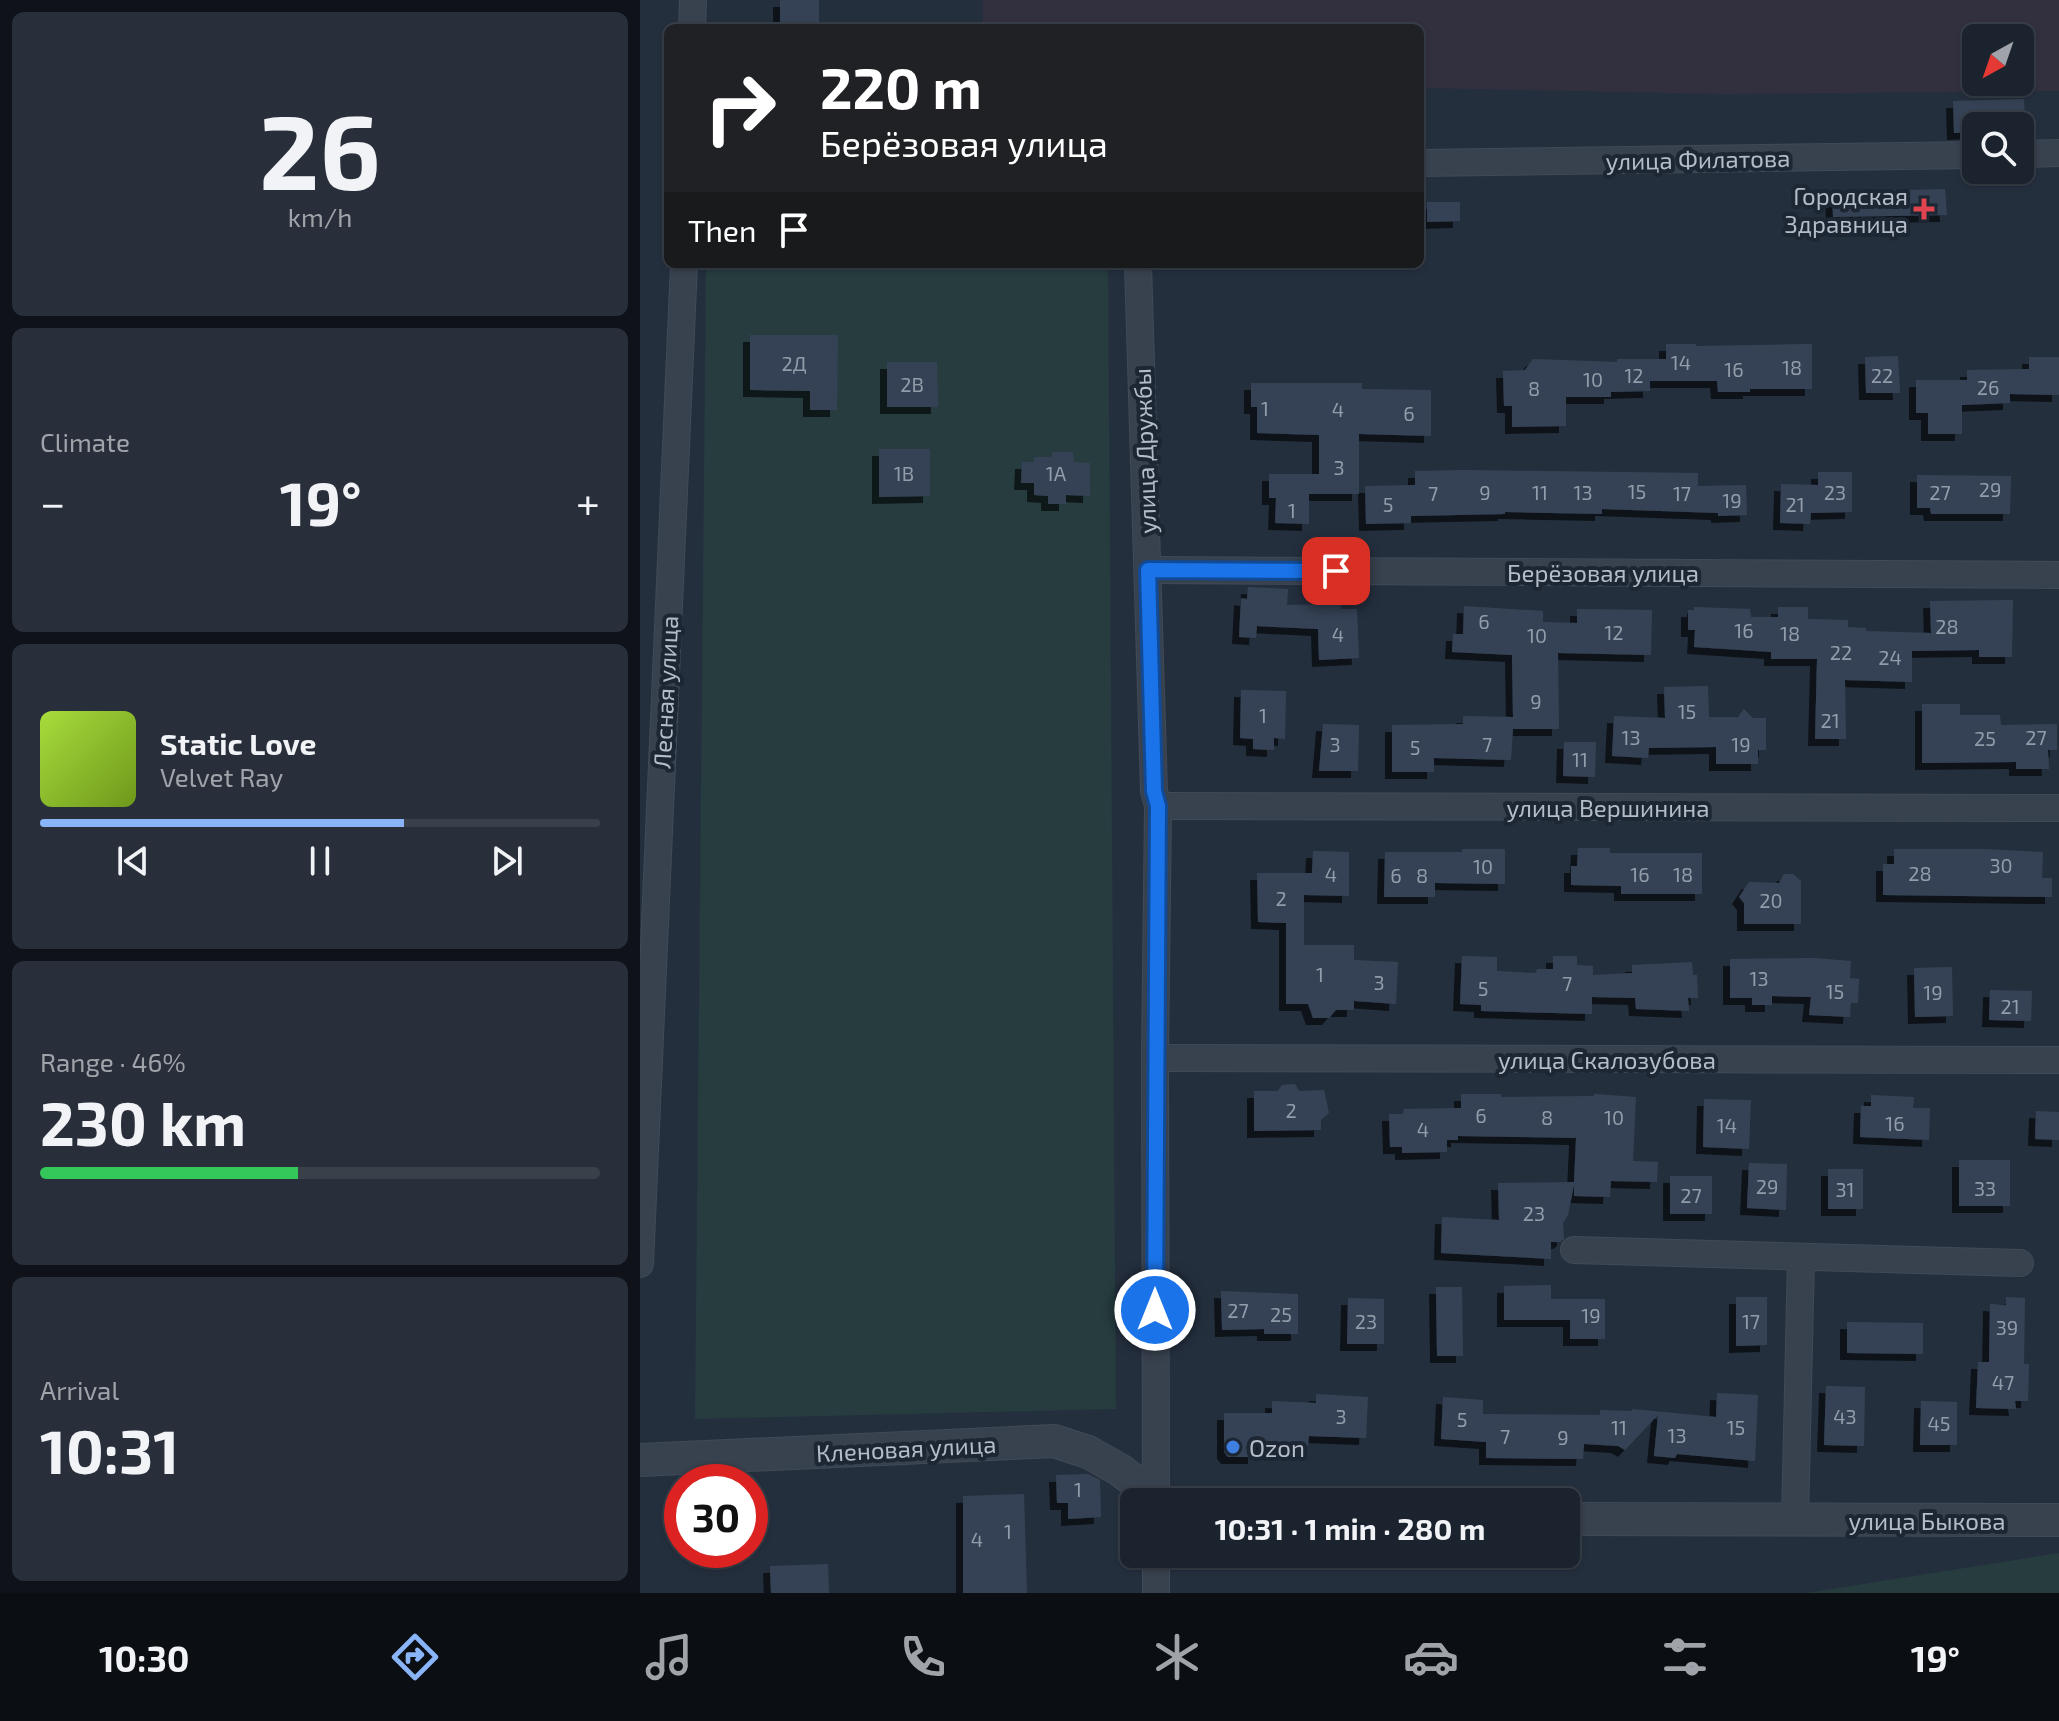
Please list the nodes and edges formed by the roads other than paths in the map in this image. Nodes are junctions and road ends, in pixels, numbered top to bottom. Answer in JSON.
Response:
{"nodes":[{"id":1,"x":693,"y":0,"type":"edge"},
{"id":2,"x":692,"y":24,"type":"edge"},
{"id":3,"x":2059,"y":153,"type":"edge"},
{"id":4,"x":2034,"y":154,"type":"edge"},
{"id":5,"x":1962,"y":155,"type":"edge"},
{"id":6,"x":1424,"y":163,"type":"edge"},
{"id":7,"x":684,"y":268,"type":"edge"},
{"id":8,"x":1138,"y":268,"type":"edge"},
{"id":9,"x":1148,"y":570,"type":"junction"},
{"id":10,"x":2059,"y":575,"type":"edge"},
{"id":11,"x":1158,"y":806,"type":"junction"},
{"id":12,"x":2059,"y":808,"type":"edge"},
{"id":13,"x":1155,"y":1058,"type":"junction"},
{"id":14,"x":2059,"y":1060,"type":"edge"},
{"id":15,"x":1574,"y":1250,"type":"dead end"},
{"id":16,"x":1801,"y":1257,"type":"junction"},
{"id":17,"x":2020,"y":1263,"type":"dead end"},
{"id":18,"x":640,"y":1264,"type":"edge"},
{"id":19,"x":640,"y":1460,"type":"edge"},
{"id":20,"x":1142,"y":1488,"type":"edge"},
{"id":21,"x":1158,"y":1488,"type":"edge"},
{"id":22,"x":1580,"y":1519,"type":"edge"},
{"id":23,"x":1795,"y":1520,"type":"junction"},
{"id":24,"x":2059,"y":1520,"type":"edge"},
{"id":25,"x":1156,"y":1568,"type":"edge"},
{"id":26,"x":1156,"y":1593,"type":"edge"}],
"edges":[{"from":1,"to":2,"type":"street"},
{"from":3,"to":4,"type":"street"},
{"from":5,"to":6,"type":"street","name":"улица Филатова"},
{"from":7,"to":18,"type":"street","name":"Лесная улица"},
{"from":8,"to":9,"type":"street","name":"улица Дружбы"},
{"from":9,"to":10,"type":"street","name":"Берёзовая улица"},
{"from":9,"to":11,"type":"street","name":"улица Дружбы"},
{"from":11,"to":12,"type":"street","name":"улица Вершинина"},
{"from":11,"to":13,"type":"street","name":"улица Дружбы"},
{"from":13,"to":14,"type":"street","name":"улица Скалозубова"},
{"from":13,"to":21,"type":"street","name":"улица Дружбы"},
{"from":15,"to":16,"type":"street"},
{"from":16,"to":17,"type":"street"},
{"from":16,"to":23,"type":"street"},
{"from":19,"to":20,"type":"street","name":"Кленовая улица"},
{"from":22,"to":23,"type":"street","name":"улица Быкова"},
{"from":23,"to":24,"type":"street","name":"улица Быкова"},
{"from":25,"to":26,"type":"street"}]}
